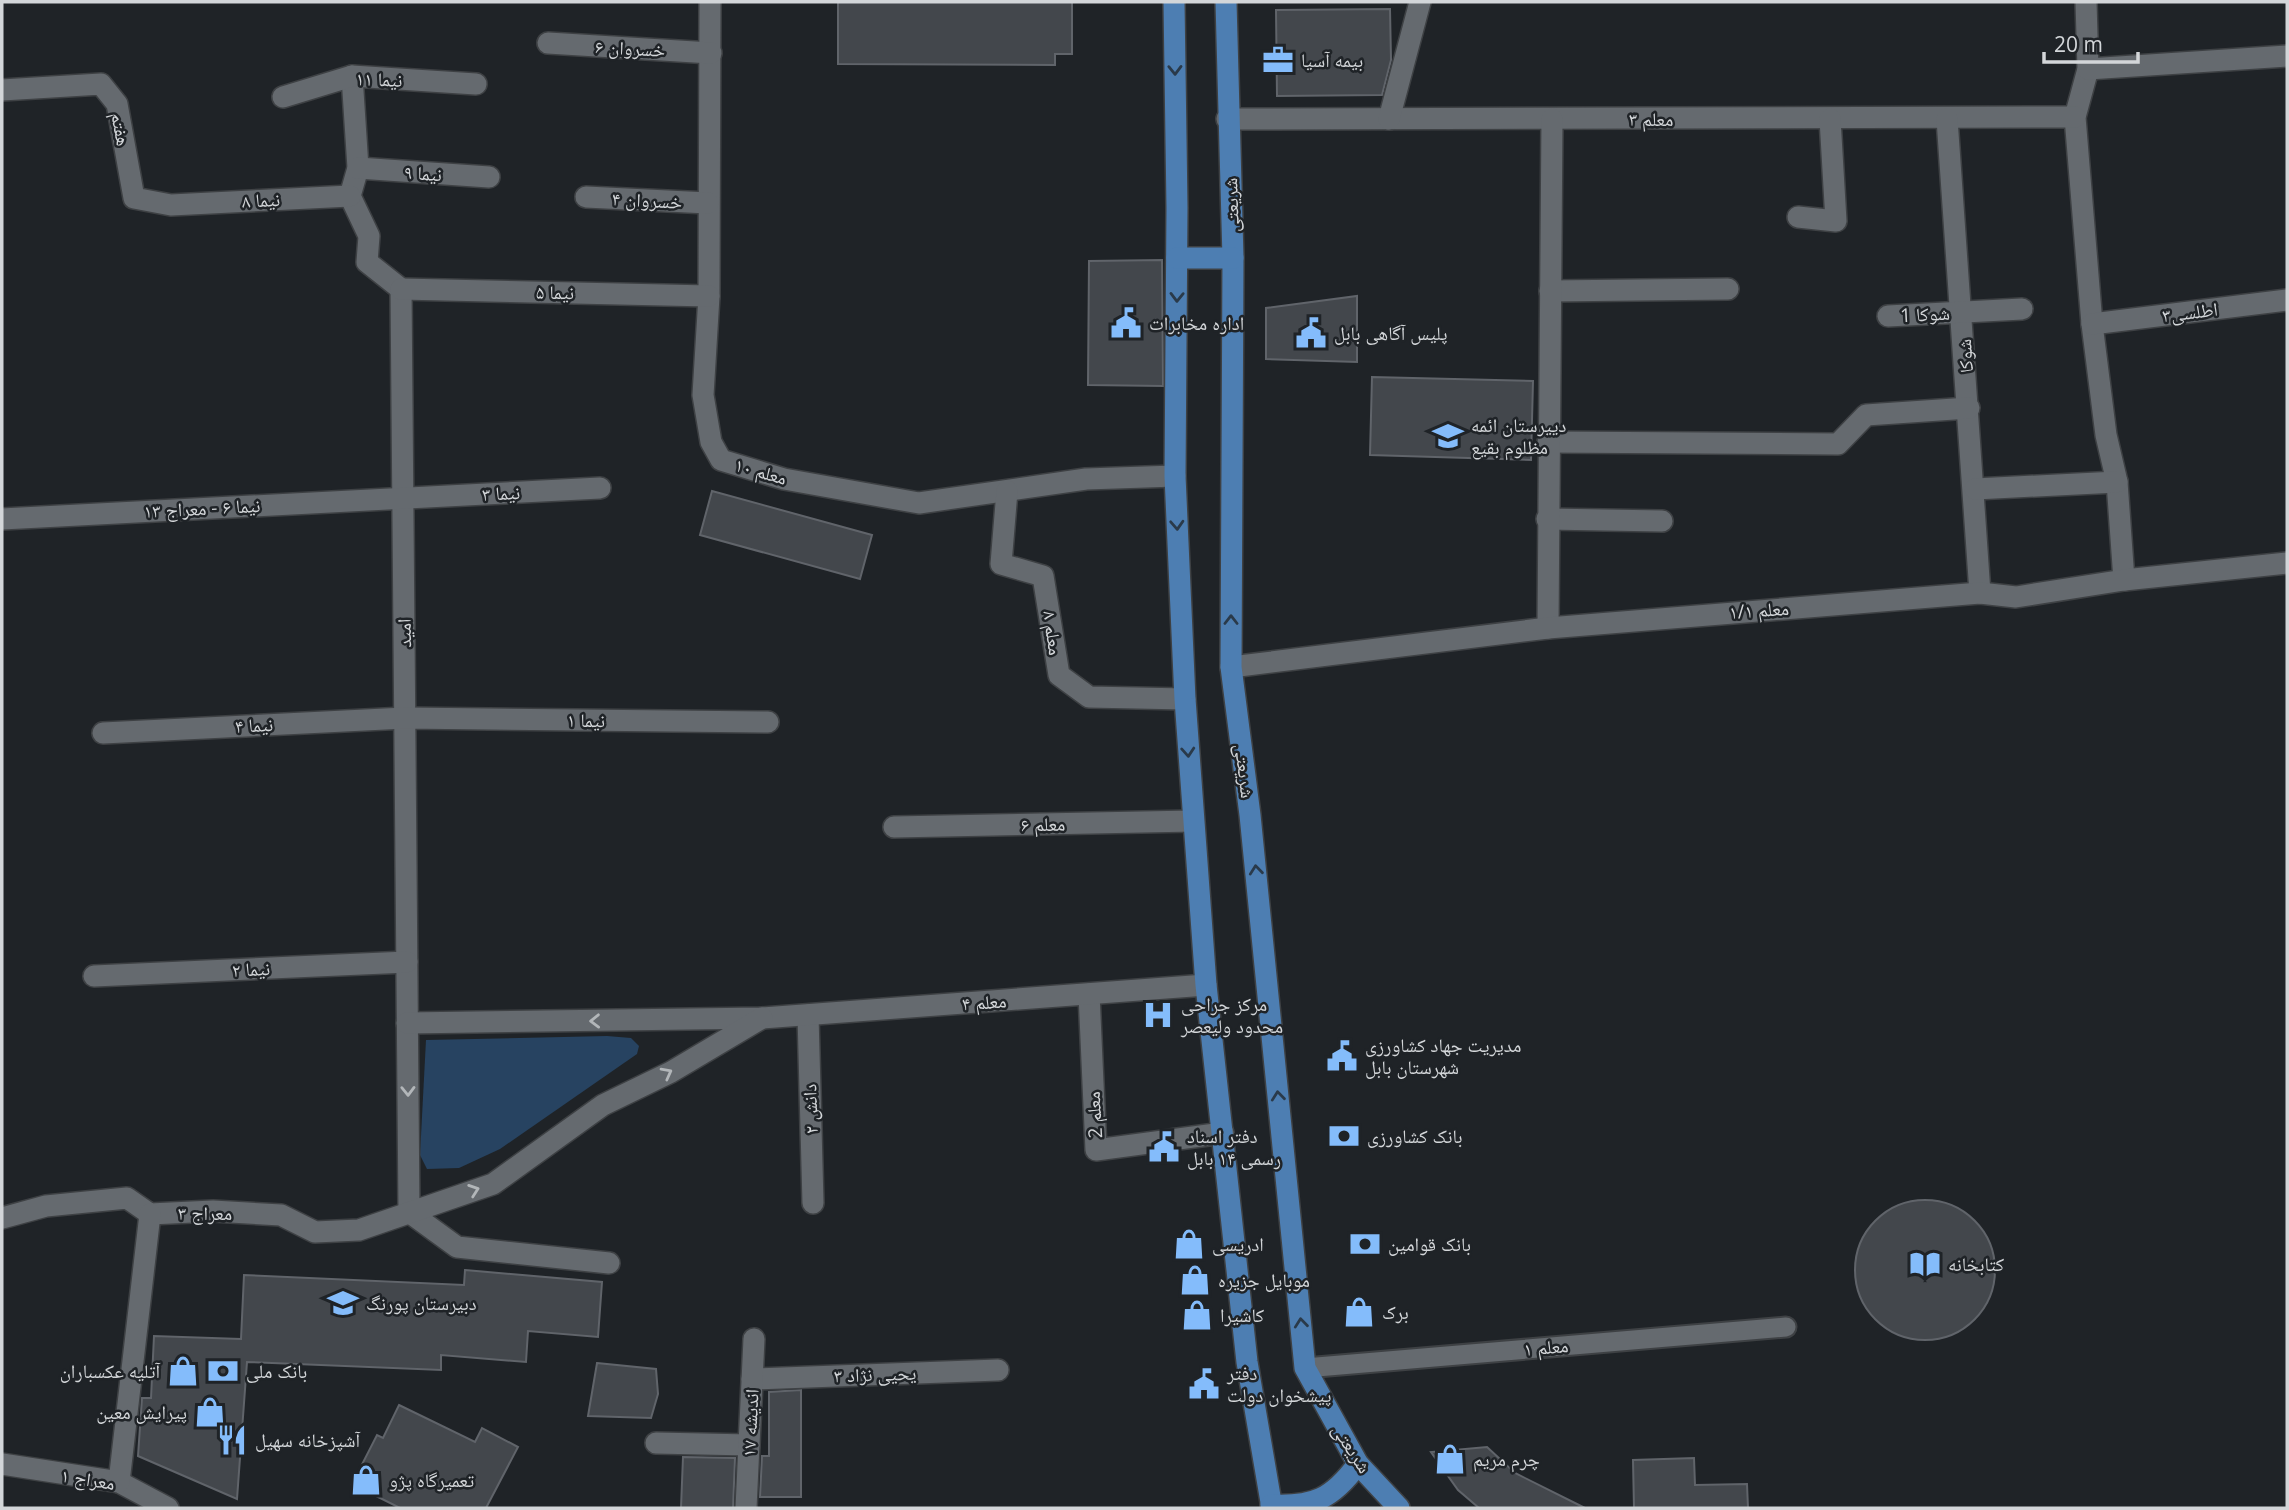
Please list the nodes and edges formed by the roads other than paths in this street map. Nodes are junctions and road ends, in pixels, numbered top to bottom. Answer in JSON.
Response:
{"nodes":[{"id":1,"x":710,"y":2,"type":"edge"},
{"id":2,"x":1174,"y":2,"type":"edge"},
{"id":3,"x":1226,"y":2,"type":"edge"},
{"id":4,"x":1420,"y":2,"type":"edge"},
{"id":5,"x":2086,"y":2,"type":"edge"},
{"id":6,"x":548,"y":43,"type":"dead end"},
{"id":7,"x":711,"y":53,"type":"junction"},
{"id":8,"x":2287,"y":55,"type":"edge"},
{"id":9,"x":2088,"y":69,"type":"junction"},
{"id":10,"x":352,"y":76,"type":"junction"},
{"id":11,"x":476,"y":84,"type":"dead end"},
{"id":12,"x":2,"y":90,"type":"edge"},
{"id":13,"x":283,"y":97,"type":"dead end"},
{"id":14,"x":2075,"y":117,"type":"junction"},
{"id":15,"x":1227,"y":119,"type":"junction"},
{"id":16,"x":1389,"y":119,"type":"junction"},
{"id":17,"x":1552,"y":119,"type":"junction"},
{"id":18,"x":1830,"y":119,"type":"junction"},
{"id":19,"x":1947,"y":119,"type":"junction"},
{"id":20,"x":358,"y":168,"type":"junction"},
{"id":21,"x":489,"y":177,"type":"dead end"},
{"id":22,"x":350,"y":196,"type":"junction"},
{"id":23,"x":586,"y":197,"type":"dead end"},
{"id":24,"x":708,"y":203,"type":"junction"},
{"id":25,"x":171,"y":205,"type":"joint"},
{"id":26,"x":1798,"y":217,"type":"dead end"},
{"id":27,"x":1177,"y":257,"type":"junction"},
{"id":28,"x":1233,"y":257,"type":"junction"},
{"id":29,"x":401,"y":289,"type":"junction"},
{"id":30,"x":1728,"y":289,"type":"dead end"},
{"id":31,"x":1550,"y":291,"type":"junction"},
{"id":32,"x":709,"y":296,"type":"junction"},
{"id":33,"x":2287,"y":300,"type":"edge"},
{"id":34,"x":2022,"y":309,"type":"dead end"},
{"id":35,"x":1962,"y":312,"type":"junction"},
{"id":36,"x":1888,"y":316,"type":"dead end"},
{"id":37,"x":2092,"y":324,"type":"junction"},
{"id":38,"x":1969,"y":408,"type":"junction"},
{"id":39,"x":1548,"y":442,"type":"junction"},
{"id":40,"x":1175,"y":476,"type":"junction"},
{"id":41,"x":2118,"y":482,"type":"junction"},
{"id":42,"x":600,"y":488,"type":"dead end"},
{"id":43,"x":1975,"y":489,"type":"junction"},
{"id":44,"x":1007,"y":491,"type":"junction"},
{"id":45,"x":403,"y":498,"type":"junction"},
{"id":46,"x":2,"y":519,"type":"edge"},
{"id":47,"x":1547,"y":519,"type":"junction"},
{"id":48,"x":1662,"y":521,"type":"dead end"},
{"id":49,"x":2287,"y":562,"type":"edge"},
{"id":50,"x":2124,"y":580,"type":"junction"},
{"id":51,"x":1980,"y":593,"type":"junction"},
{"id":52,"x":1548,"y":628,"type":"junction"},
{"id":53,"x":1231,"y":667,"type":"junction"},
{"id":54,"x":1185,"y":699,"type":"junction"},
{"id":55,"x":405,"y":718,"type":"junction"},
{"id":56,"x":768,"y":722,"type":"dead end"},
{"id":57,"x":103,"y":733,"type":"dead end"},
{"id":58,"x":1193,"y":821,"type":"junction"},
{"id":59,"x":894,"y":827,"type":"dead end"},
{"id":60,"x":407,"y":962,"type":"junction"},
{"id":61,"x":94,"y":976,"type":"dead end"},
{"id":62,"x":1206,"y":985,"type":"junction"},
{"id":63,"x":1088,"y":994,"type":"junction"},
{"id":64,"x":808,"y":1015,"type":"junction"},
{"id":65,"x":762,"y":1018,"type":"junction"},
{"id":66,"x":407,"y":1023,"type":"junction"},
{"id":67,"x":1223,"y":1133,"type":"junction"},
{"id":68,"x":813,"y":1203,"type":"dead end"},
{"id":69,"x":409,"y":1212,"type":"junction"},
{"id":70,"x":150,"y":1214,"type":"junction"},
{"id":71,"x":2,"y":1218,"type":"edge"},
{"id":72,"x":609,"y":1263,"type":"dead end"},
{"id":73,"x":1786,"y":1326,"type":"dead end"},
{"id":74,"x":754,"y":1339,"type":"dead end"},
{"id":75,"x":1305,"y":1368,"type":"junction"},
{"id":76,"x":998,"y":1370,"type":"dead end"},
{"id":77,"x":752,"y":1379,"type":"junction"},
{"id":78,"x":656,"y":1443,"type":"dead end"},
{"id":79,"x":748,"y":1445,"type":"junction"},
{"id":80,"x":2,"y":1464,"type":"edge"},
{"id":81,"x":1358,"y":1464,"type":"junction"},
{"id":82,"x":120,"y":1482,"type":"junction"},
{"id":83,"x":1272,"y":1506,"type":"edge"},
{"id":84,"x":169,"y":1508,"type":"edge"},
{"id":85,"x":746,"y":1508,"type":"edge"},
{"id":86,"x":1399,"y":1508,"type":"edge"}],
"edges":[{"from":1,"to":7,"type":"street","name":"معلم ۱۰"},
{"from":2,"to":27,"type":"main road","one_way":true},
{"from":3,"to":15,"type":"main road","name":"شریعتی"},
{"from":4,"to":16,"type":"street"},
{"from":5,"to":9,"type":"street"},
{"from":6,"to":7,"type":"street","name":"خسروان ۶"},
{"from":7,"to":24,"type":"street","name":"معلم ۱۰"},
{"from":8,"to":9,"type":"street"},
{"from":9,"to":14,"type":"street"},
{"from":10,"to":11,"type":"street","name":"نیما ۱۱"},
{"from":10,"to":13,"type":"street","name":"نیما ۱۱"},
{"from":10,"to":20,"type":"street"},
{"from":12,"to":25,"type":"street","name":"هفتم"},
{"from":14,"to":19,"type":"street","name":"معلم ۳"},
{"from":14,"to":37,"type":"street"},
{"from":15,"to":16,"type":"street","name":"معلم ۳"},
{"from":15,"to":28,"type":"main road","name":"شریعتی"},
{"from":16,"to":17,"type":"street","name":"معلم ۳"},
{"from":17,"to":18,"type":"street","name":"معلم ۳"},
{"from":17,"to":31,"type":"street"},
{"from":18,"to":19,"type":"street","name":"معلم ۳"},
{"from":18,"to":26,"type":"street"},
{"from":19,"to":35,"type":"street","name":"شوکا"},
{"from":20,"to":21,"type":"street","name":"نیما ۹"},
{"from":20,"to":22,"type":"street"},
{"from":22,"to":25,"type":"street","name":"نیما ۸"},
{"from":22,"to":29,"type":"street"},
{"from":23,"to":24,"type":"street","name":"خسروان ۴"},
{"from":24,"to":32,"type":"street","name":"معلم ۱۰"},
{"from":27,"to":28,"type":"main road"},
{"from":27,"to":40,"type":"main road","one_way":true},
{"from":53,"to":28,"type":"main road","name":"شریعتی","one_way":true},
{"from":29,"to":32,"type":"street","name":"نیما ۵"},
{"from":29,"to":45,"type":"street","name":"امید"},
{"from":30,"to":31,"type":"street"},
{"from":31,"to":39,"type":"street"},
{"from":32,"to":44,"type":"street","name":"معلم ۱۰"},
{"from":33,"to":37,"type":"street","name":"اطلسی۳"},
{"from":34,"to":35,"type":"street","name":"شوکا 1"},
{"from":35,"to":36,"type":"street","name":"شوکا 1"},
{"from":35,"to":38,"type":"street","name":"شوکا"},
{"from":37,"to":41,"type":"street"},
{"from":38,"to":39,"type":"street"},
{"from":38,"to":43,"type":"street","name":"شوکا"},
{"from":39,"to":47,"type":"street"},
{"from":40,"to":44,"type":"street","name":"معلم ۱۰"},
{"from":40,"to":54,"type":"main road","one_way":true},
{"from":41,"to":43,"type":"street"},
{"from":41,"to":50,"type":"street"},
{"from":42,"to":45,"type":"street","name":"نیما ۳"},
{"from":43,"to":51,"type":"street","name":"شوکا"},
{"from":44,"to":54,"type":"street","name":"معلم ۸"},
{"from":45,"to":46,"type":"street","name":"نیما ۶ - معراج ۱۳"},
{"from":45,"to":55,"type":"street","name":"امید"},
{"from":47,"to":48,"type":"street"},
{"from":47,"to":52,"type":"street"},
{"from":49,"to":50,"type":"street","name":"معلم ۱/۱"},
{"from":50,"to":51,"type":"street","name":"معلم ۱/۱"},
{"from":51,"to":52,"type":"street","name":"معلم ۱/۱"},
{"from":52,"to":53,"type":"street","name":"معلم ۱/۱"},
{"from":75,"to":53,"type":"main road","name":"شریعتی","one_way":true},
{"from":54,"to":58,"type":"main road","one_way":true},
{"from":55,"to":56,"type":"street","name":"نیما ۱"},
{"from":55,"to":57,"type":"street","name":"نیما ۴"},
{"from":55,"to":60,"type":"street","name":"امید"},
{"from":58,"to":59,"type":"street","name":"معلم ۶"},
{"from":58,"to":62,"type":"main road"},
{"from":60,"to":61,"type":"street","name":"نیما ۲"},
{"from":60,"to":66,"type":"street","name":"امید"},
{"from":62,"to":63,"type":"street","name":"معلم ۴"},
{"from":62,"to":67,"type":"main road"},
{"from":63,"to":64,"type":"street","name":"معلم ۴"},
{"from":63,"to":67,"type":"street","name":"معلم 2"},
{"from":64,"to":65,"type":"street","name":"معلم ۴"},
{"from":64,"to":68,"type":"street","name":"دانش ۲"},
{"from":65,"to":66,"type":"street","name":"معلم ۴","one_way":true},
{"from":69,"to":65,"type":"street","name":"معراج ۳","one_way":true},
{"from":66,"to":69,"type":"street","name":"امید","one_way":true},
{"from":67,"to":83,"type":"main road"},
{"from":69,"to":70,"type":"street","name":"معراج ۳"},
{"from":69,"to":72,"type":"street"},
{"from":70,"to":71,"type":"street","name":"معراج ۳"},
{"from":70,"to":82,"type":"street"},
{"from":73,"to":75,"type":"lane","name":"معلم ۱"},
{"from":74,"to":77,"type":"street","name":"اندیشه ۱۷"},
{"from":75,"to":81,"type":"main road","name":"شریعتی"},
{"from":76,"to":77,"type":"street","name":"یحیی نژاد ۳"},
{"from":77,"to":79,"type":"street","name":"اندیشه ۱۷"},
{"from":78,"to":79,"type":"street"},
{"from":79,"to":85,"type":"street","name":"اندیشه ۱۷"},
{"from":80,"to":82,"type":"street","name":"معراج ۱"},
{"from":81,"to":83,"type":"main road"},
{"from":81,"to":86,"type":"main road","name":"شریعتی"},
{"from":82,"to":84,"type":"street","name":"معراج ۱"}]}
